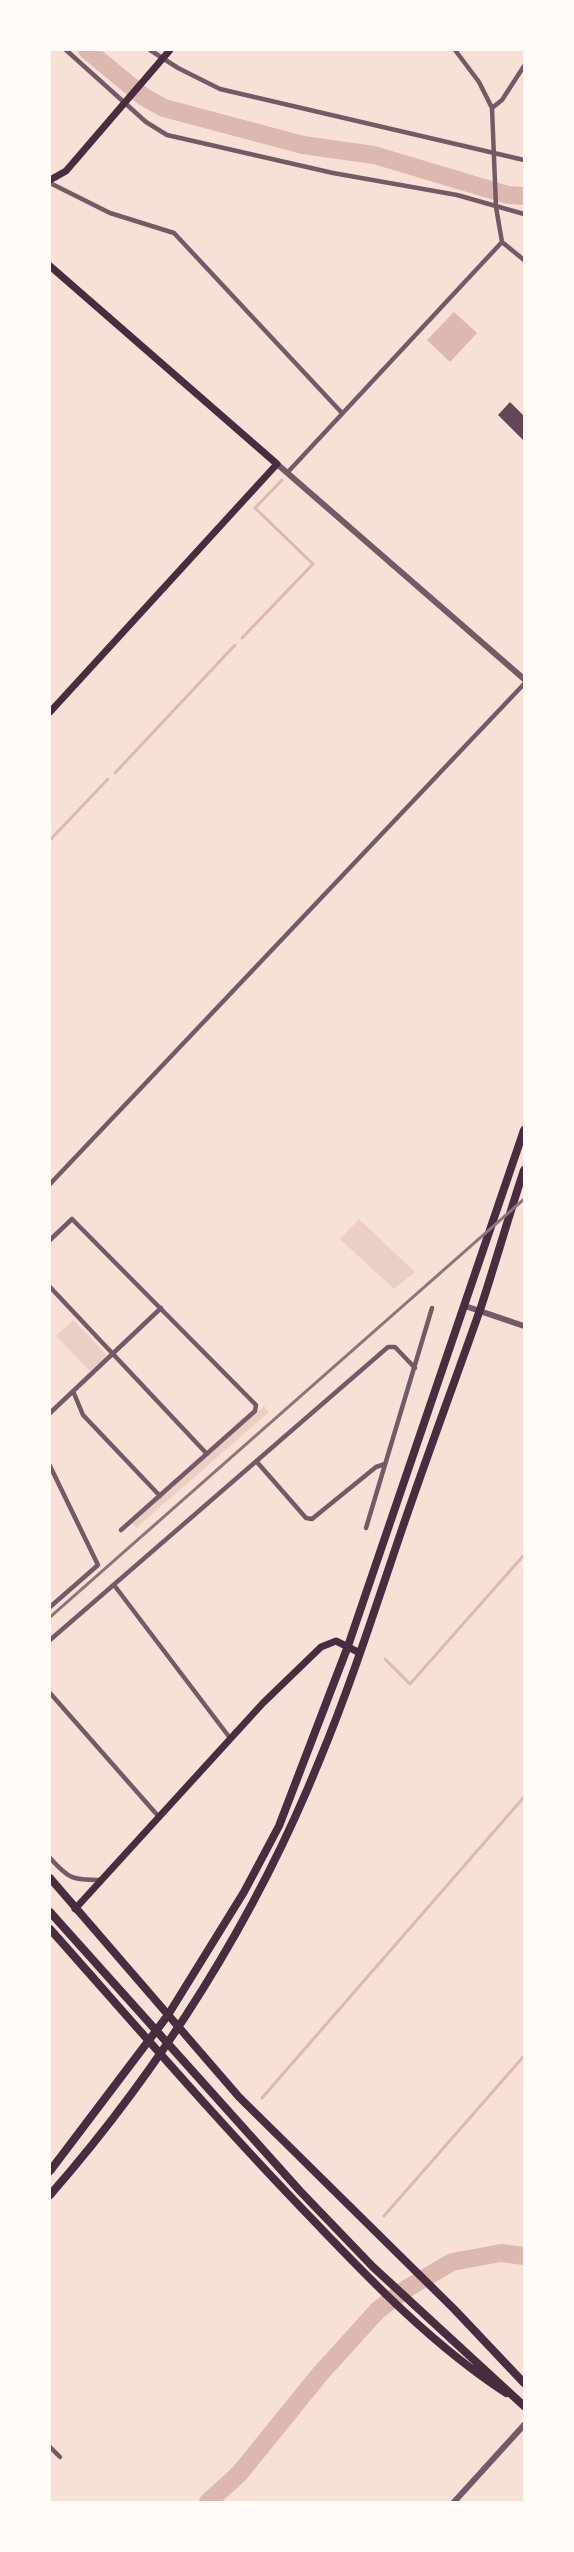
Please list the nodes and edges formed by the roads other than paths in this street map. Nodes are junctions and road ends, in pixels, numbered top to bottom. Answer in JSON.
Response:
{"nodes":[{"id":1,"x":66,"y":50,"type":"edge"},
{"id":2,"x":150,"y":50,"type":"edge"},
{"id":3,"x":170,"y":50,"type":"edge"},
{"id":4,"x":455,"y":50,"type":"edge"},
{"id":5,"x":160,"y":61,"type":"junction"},
{"id":6,"x":525,"y":66,"type":"edge"},
{"id":7,"x":126,"y":101,"type":"junction"},
{"id":8,"x":492,"y":108,"type":"junction"},
{"id":9,"x":494,"y":155,"type":"junction"},
{"id":10,"x":525,"y":160,"type":"edge"},
{"id":11,"x":50,"y":182,"type":"edge"},
{"id":12,"x":496,"y":204,"type":"junction"},
{"id":13,"x":525,"y":214,"type":"edge"},
{"id":14,"x":502,"y":242,"type":"junction"},
{"id":15,"x":525,"y":260,"type":"edge"},
{"id":16,"x":50,"y":266,"type":"edge"},
{"id":17,"x":342,"y":413,"type":"junction"},
{"id":18,"x":277,"y":464,"type":"junction"},
{"id":19,"x":287,"y":473,"type":"junction"},
{"id":20,"x":525,"y":679,"type":"edge"},
{"id":21,"x":525,"y":684,"type":"edge"},
{"id":22,"x":50,"y":712,"type":"edge"},
{"id":23,"x":525,"y":1130,"type":"edge"},
{"id":24,"x":525,"y":1170,"type":"edge"},
{"id":25,"x":50,"y":1184,"type":"edge"},
{"id":26,"x":50,"y":1240,"type":"edge"},
{"id":27,"x":50,"y":1287,"type":"edge"},
{"id":28,"x":465,"y":1306,"type":"junction"},
{"id":29,"x":161,"y":1308,"type":"junction"},
{"id":30,"x":432,"y":1308,"type":"dead end"},
{"id":31,"x":479,"y":1311,"type":"junction"},
{"id":32,"x":525,"y":1326,"type":"edge"},
{"id":33,"x":112,"y":1354,"type":"junction"},
{"id":34,"x":415,"y":1368,"type":"junction"},
{"id":35,"x":74,"y":1391,"type":"junction"},
{"id":36,"x":50,"y":1413,"type":"edge"},
{"id":37,"x":207,"y":1454,"type":"junction"},
{"id":38,"x":257,"y":1462,"type":"junction"},
{"id":39,"x":385,"y":1464,"type":"junction"},
{"id":40,"x":50,"y":1466,"type":"edge"},
{"id":41,"x":160,"y":1496,"type":"junction"},
{"id":42,"x":366,"y":1528,"type":"dead end"},
{"id":43,"x":121,"y":1530,"type":"dead end"},
{"id":44,"x":114,"y":1585,"type":"junction"},
{"id":45,"x":50,"y":1607,"type":"edge"},
{"id":46,"x":50,"y":1640,"type":"edge"},
{"id":47,"x":348,"y":1646,"type":"junction"},
{"id":48,"x":360,"y":1653,"type":"junction"},
{"id":49,"x":50,"y":1693,"type":"edge"},
{"id":50,"x":230,"y":1738,"type":"junction"},
{"id":51,"x":159,"y":1816,"type":"junction"},
{"id":52,"x":50,"y":1858,"type":"edge"},
{"id":53,"x":50,"y":1878,"type":"edge"},
{"id":54,"x":100,"y":1880,"type":"junction"},
{"id":55,"x":75,"y":1909,"type":"junction"},
{"id":56,"x":50,"y":1912,"type":"edge"},
{"id":57,"x":51,"y":1933,"type":"edge"},
{"id":58,"x":168,"y":2015,"type":"junction"},
{"id":59,"x":178,"y":2027,"type":"junction"},
{"id":60,"x":150,"y":2042,"type":"junction"},
{"id":61,"x":160,"y":2054,"type":"junction"},
{"id":62,"x":50,"y":2171,"type":"edge"},
{"id":63,"x":50,"y":2195,"type":"edge"},
{"id":64,"x":525,"y":2383,"type":"edge"},
{"id":65,"x":525,"y":2406,"type":"edge"},
{"id":66,"x":524,"y":2425,"type":"edge"},
{"id":67,"x":50,"y":2447,"type":"edge"},
{"id":68,"x":60,"y":2457,"type":"dead end"},
{"id":69,"x":454,"y":2502,"type":"edge"}],
"edges":[{"from":1,"to":7,"type":"street"},
{"from":2,"to":5,"type":"street"},
{"from":3,"to":5,"type":"main road"},
{"from":4,"to":8,"type":"street"},
{"from":5,"to":7,"type":"main road"},
{"from":5,"to":9,"type":"street"},
{"from":6,"to":8,"type":"street"},
{"from":7,"to":11,"type":"main road"},
{"from":7,"to":12,"type":"street"},
{"from":8,"to":9,"type":"street"},
{"from":9,"to":10,"type":"street"},
{"from":9,"to":12,"type":"street"},
{"from":11,"to":17,"type":"street"},
{"from":12,"to":13,"type":"street"},
{"from":12,"to":14,"type":"street"},
{"from":14,"to":15,"type":"street"},
{"from":14,"to":17,"type":"street"},
{"from":16,"to":18,"type":"main road"},
{"from":17,"to":19,"type":"street"},
{"from":18,"to":19,"type":"street"},
{"from":18,"to":22,"type":"main road"},
{"from":19,"to":20,"type":"street"},
{"from":21,"to":25,"type":"street"},
{"from":23,"to":28,"type":"highway"},
{"from":24,"to":31,"type":"highway"},
{"from":26,"to":29,"type":"street"},
{"from":27,"to":33,"type":"street"},
{"from":28,"to":31,"type":"street"},
{"from":28,"to":47,"type":"highway"},
{"from":29,"to":33,"type":"street"},
{"from":29,"to":37,"type":"street"},
{"from":30,"to":34,"type":"street"},
{"from":31,"to":32,"type":"street"},
{"from":31,"to":48,"type":"highway"},
{"from":33,"to":35,"type":"street"},
{"from":33,"to":37,"type":"street"},
{"from":34,"to":38,"type":"street"},
{"from":34,"to":39,"type":"street"},
{"from":35,"to":36,"type":"street"},
{"from":35,"to":41,"type":"street"},
{"from":37,"to":41,"type":"street"},
{"from":38,"to":39,"type":"street"},
{"from":38,"to":44,"type":"street"},
{"from":39,"to":42,"type":"street"},
{"from":40,"to":45,"type":"street"},
{"from":41,"to":43,"type":"street"},
{"from":44,"to":46,"type":"street"},
{"from":44,"to":50,"type":"street"},
{"from":47,"to":48,"type":"main road"},
{"from":47,"to":50,"type":"main road"},
{"from":47,"to":58,"type":"highway"},
{"from":48,"to":59,"type":"highway"},
{"from":49,"to":51,"type":"street"},
{"from":50,"to":51,"type":"main road"},
{"from":51,"to":54,"type":"main road"},
{"from":52,"to":54,"type":"street"},
{"from":53,"to":55,"type":"main road"},
{"from":54,"to":55,"type":"main road"},
{"from":55,"to":58,"type":"main road"},
{"from":56,"to":65,"type":"main road"},
{"from":57,"to":60,"type":"main road"},
{"from":58,"to":59,"type":"main road"},
{"from":58,"to":60,"type":"highway"},
{"from":59,"to":61,"type":"highway"},
{"from":59,"to":64,"type":"main road"},
{"from":60,"to":61,"type":"main road"},
{"from":60,"to":62,"type":"highway"},
{"from":61,"to":63,"type":"highway"},
{"from":61,"to":65,"type":"main road"},
{"from":66,"to":69,"type":"street"},
{"from":67,"to":68,"type":"street"}]}
